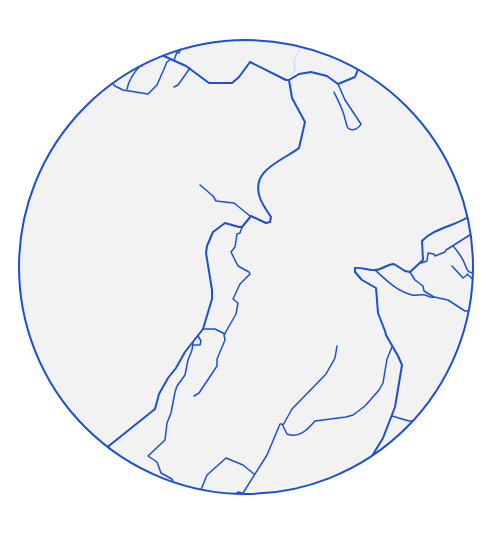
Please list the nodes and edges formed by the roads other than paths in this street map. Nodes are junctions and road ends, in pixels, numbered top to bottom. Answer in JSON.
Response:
{"nodes":[{"id":1,"x":180,"y":50,"type":"edge"},
{"id":2,"x":164,"y":56,"type":"edge"},
{"id":3,"x":173,"y":60,"type":"junction"},
{"id":4,"x":138,"y":68,"type":"edge"},
{"id":5,"x":190,"y":68,"type":"junction"},
{"id":6,"x":358,"y":70,"type":"edge"},
{"id":7,"x":289,"y":80,"type":"junction"},
{"id":8,"x":113,"y":84,"type":"dead end"},
{"id":9,"x":338,"y":84,"type":"junction"},
{"id":10,"x":174,"y":87,"type":"dead end"},
{"id":11,"x":127,"y":90,"type":"junction"},
{"id":12,"x":334,"y":92,"type":"dead end"},
{"id":13,"x":200,"y":185,"type":"dead end"},
{"id":14,"x":250,"y":216,"type":"junction"},
{"id":15,"x":467,"y":217,"type":"edge"},
{"id":16,"x":242,"y":227,"type":"junction"},
{"id":17,"x":471,"y":235,"type":"edge"},
{"id":18,"x":453,"y":246,"type":"junction"},
{"id":19,"x":421,"y":263,"type":"junction"},
{"id":20,"x":452,"y":266,"type":"dead end"},
{"id":21,"x":375,"y":270,"type":"junction"},
{"id":22,"x":410,"y":272,"type":"junction"},
{"id":23,"x":468,"y":272,"type":"junction"},
{"id":24,"x":473,"y":273,"type":"edge"},
{"id":25,"x":467,"y":275,"type":"junction"},
{"id":26,"x":473,"y":280,"type":"edge"},
{"id":27,"x":434,"y":297,"type":"junction"},
{"id":28,"x":469,"y":311,"type":"edge"},
{"id":29,"x":203,"y":329,"type":"junction"},
{"id":30,"x":225,"y":334,"type":"junction"},
{"id":31,"x":198,"y":336,"type":"junction"},
{"id":32,"x":193,"y":344,"type":"junction"},
{"id":33,"x":337,"y":346,"type":"dead end"},
{"id":34,"x":392,"y":347,"type":"junction"},
{"id":35,"x":194,"y":396,"type":"dead end"},
{"id":36,"x":392,"y":416,"type":"junction"},
{"id":37,"x":413,"y":421,"type":"edge"},
{"id":38,"x":283,"y":425,"type":"junction"},
{"id":39,"x":107,"y":447,"type":"edge"},
{"id":40,"x":372,"y":456,"type":"edge"},
{"id":41,"x":254,"y":474,"type":"junction"},
{"id":42,"x":174,"y":483,"type":"edge"},
{"id":43,"x":201,"y":490,"type":"edge"},
{"id":44,"x":243,"y":493,"type":"joint"},
{"id":45,"x":236,"y":494,"type":"edge"}],
"edges":[{"from":1,"to":3,"type":"street"},
{"from":2,"to":3,"type":"street"},
{"from":3,"to":5,"type":"street"},
{"from":3,"to":11,"type":"street"},
{"from":4,"to":11,"type":"street"},
{"from":5,"to":7,"type":"street"},
{"from":5,"to":10,"type":"street"},
{"from":6,"to":9,"type":"street"},
{"from":7,"to":9,"type":"street"},
{"from":7,"to":14,"type":"street"},
{"from":8,"to":11,"type":"street"},
{"from":9,"to":12,"type":"street"},
{"from":13,"to":14,"type":"street"},
{"from":14,"to":16,"type":"street"},
{"from":15,"to":19,"type":"street"},
{"from":16,"to":29,"type":"street"},
{"from":16,"to":30,"type":"street"},
{"from":17,"to":18,"type":"street"},
{"from":18,"to":19,"type":"street"},
{"from":18,"to":23,"type":"street"},
{"from":19,"to":22,"type":"street"},
{"from":20,"to":25,"type":"street"},
{"from":21,"to":22,"type":"street"},
{"from":21,"to":27,"type":"street"},
{"from":21,"to":34,"type":"street"},
{"from":22,"to":27,"type":"street"},
{"from":23,"to":24,"type":"street"},
{"from":23,"to":25,"type":"street"},
{"from":25,"to":26,"type":"street"},
{"from":27,"to":28,"type":"street"},
{"from":29,"to":30,"type":"street"},
{"from":29,"to":31,"type":"street"},
{"from":30,"to":35,"type":"street"},
{"from":31,"to":32,"type":"street"},
{"from":31,"to":32,"type":"street"},
{"from":32,"to":39,"type":"street"},
{"from":32,"to":42,"type":"street"},
{"from":33,"to":38,"type":"street"},
{"from":34,"to":36,"type":"street"},
{"from":34,"to":38,"type":"street"},
{"from":36,"to":37,"type":"street"},
{"from":36,"to":40,"type":"street"},
{"from":38,"to":41,"type":"street"},
{"from":41,"to":43,"type":"street"},
{"from":41,"to":44,"type":"street"},
{"from":44,"to":45,"type":"street"}]}
